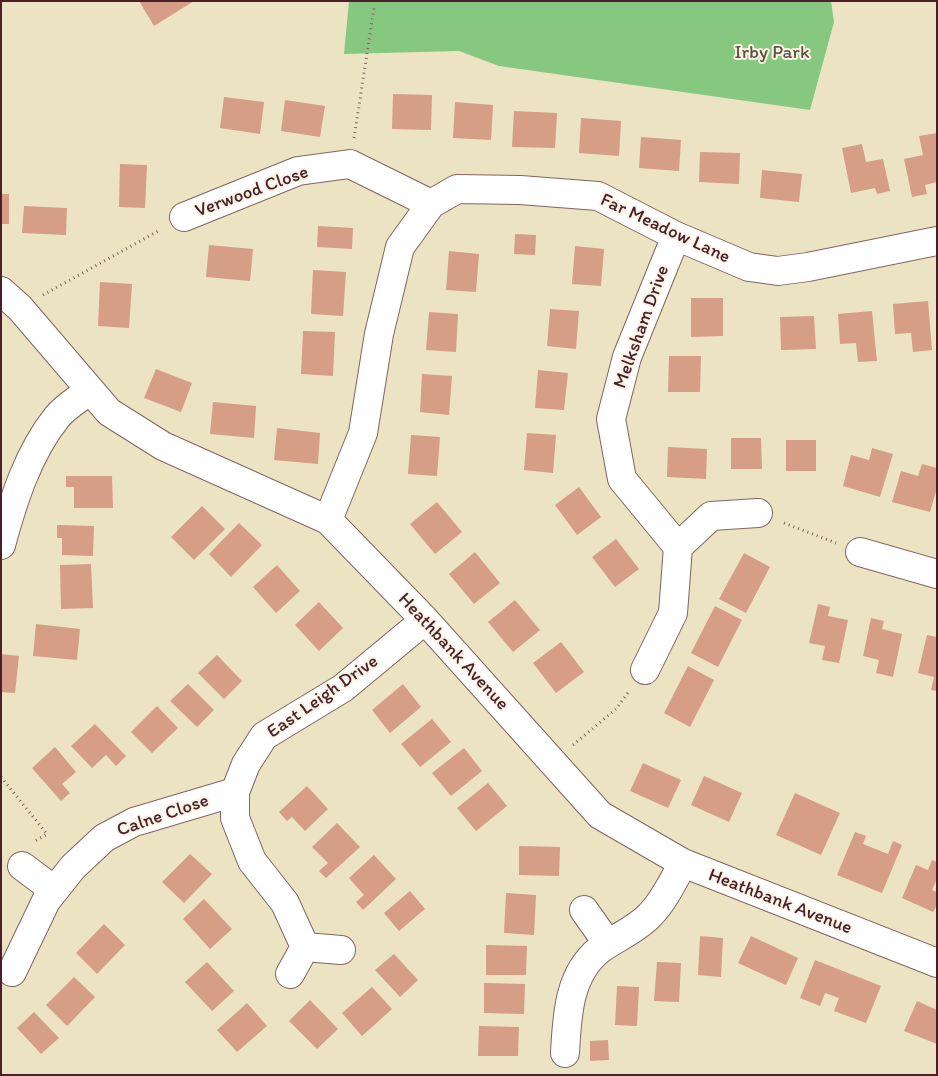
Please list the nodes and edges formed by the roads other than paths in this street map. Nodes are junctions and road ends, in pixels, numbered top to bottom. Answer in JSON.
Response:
{"nodes":[{"id":1,"x":431,"y":204,"type":"junction"},
{"id":2,"x":184,"y":217,"type":"road end"},
{"id":3,"x":676,"y":236,"type":"junction"},
{"id":4,"x":937,"y":240,"type":"edge"},
{"id":5,"x":11,"y":300,"type":"edge"},
{"id":6,"x":90,"y":390,"type":"junction"},
{"id":7,"x":758,"y":513,"type":"road end"},
{"id":8,"x":328,"y":520,"type":"junction"},
{"id":9,"x":1,"y":545,"type":"edge"},
{"id":10,"x":678,"y":547,"type":"junction"},
{"id":11,"x":860,"y":552,"type":"road end"},
{"id":12,"x":937,"y":574,"type":"edge"},
{"id":13,"x":425,"y":620,"type":"junction"},
{"id":14,"x":645,"y":670,"type":"road end"},
{"id":15,"x":235,"y":792,"type":"junction"},
{"id":16,"x":683,"y":863,"type":"junction"},
{"id":17,"x":22,"y":866,"type":"road end"},
{"id":18,"x":54,"y":890,"type":"junction"},
{"id":19,"x":584,"y":910,"type":"dead end"},
{"id":20,"x":608,"y":944,"type":"junction"},
{"id":21,"x":305,"y":947,"type":"junction"},
{"id":22,"x":341,"y":950,"type":"dead end"},
{"id":23,"x":937,"y":963,"type":"edge"},
{"id":24,"x":12,"y":972,"type":"dead end"},
{"id":25,"x":290,"y":974,"type":"dead end"},
{"id":26,"x":564,"y":1053,"type":"dead end"}],
"edges":[{"from":1,"to":2,"type":"street","name":"Verwood Close"},
{"from":1,"to":3,"type":"street","name":"Far Meadow Lane"},
{"from":1,"to":8,"type":"street","name":"Far Meadow Lane"},
{"from":3,"to":4,"type":"street","name":"Far Meadow Lane"},
{"from":3,"to":10,"type":"street","name":"Melksham Drive"},
{"from":5,"to":6,"type":"street","name":"Heathbank Avenue"},
{"from":6,"to":8,"type":"street","name":"Heathbank Avenue"},
{"from":6,"to":9,"type":"street"},
{"from":7,"to":10,"type":"street"},
{"from":8,"to":13,"type":"street","name":"Heathbank Avenue"},
{"from":10,"to":14,"type":"street"},
{"from":11,"to":12,"type":"street"},
{"from":13,"to":15,"type":"street","name":"East Leigh Drive"},
{"from":13,"to":16,"type":"street","name":"Heathbank Avenue"},
{"from":15,"to":18,"type":"street","name":"Calne Close"},
{"from":15,"to":21,"type":"street","name":"East Leigh Drive"},
{"from":16,"to":20,"type":"street"},
{"from":16,"to":23,"type":"street","name":"Heathbank Avenue"},
{"from":17,"to":18,"type":"street"},
{"from":18,"to":24,"type":"street","name":"Calne Close"},
{"from":19,"to":20,"type":"street"},
{"from":20,"to":26,"type":"street"},
{"from":21,"to":22,"type":"street"},
{"from":21,"to":25,"type":"street"}]}
